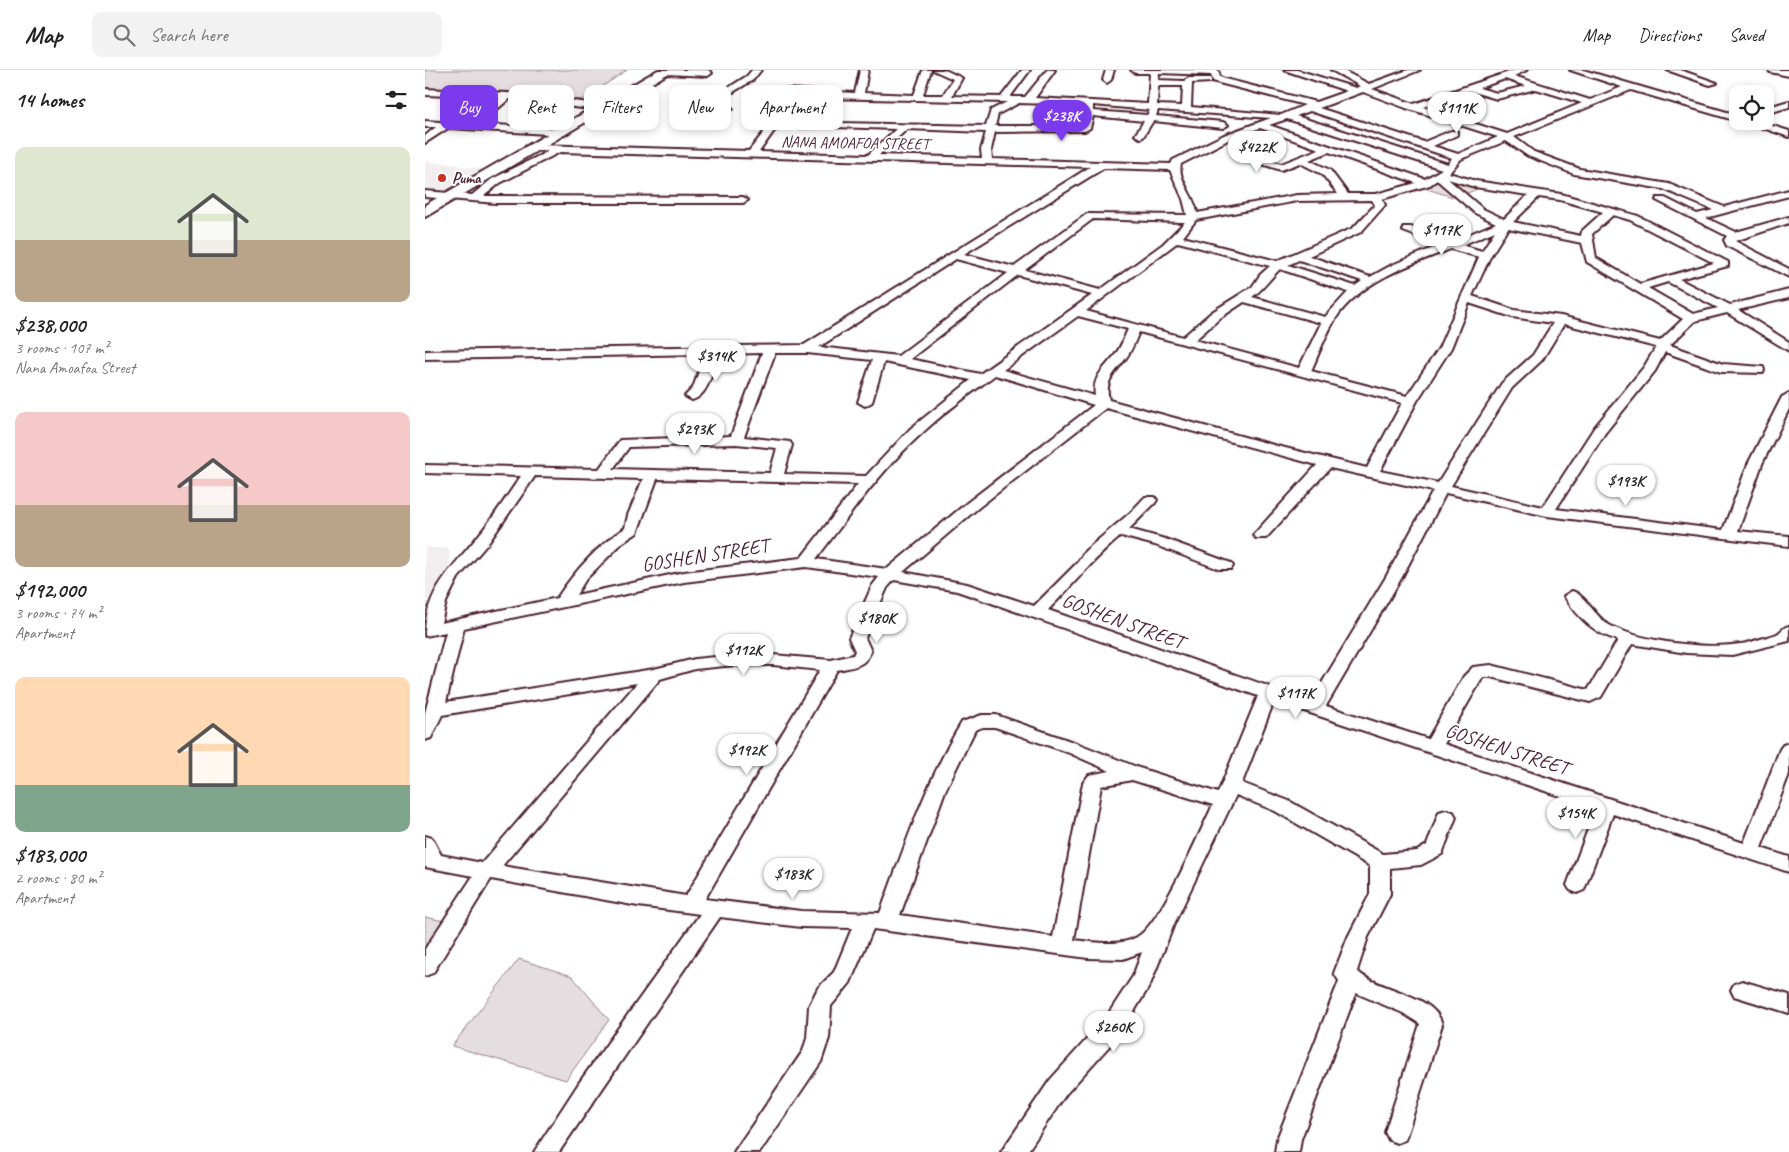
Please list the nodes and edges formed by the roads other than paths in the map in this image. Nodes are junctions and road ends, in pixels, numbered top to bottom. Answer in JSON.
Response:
{"nodes":[{"id":1,"x":666,"y":70,"type":"edge"},
{"id":2,"x":757,"y":70,"type":"edge"},
{"id":3,"x":863,"y":70,"type":"edge"},
{"id":4,"x":927,"y":70,"type":"edge"},
{"id":5,"x":937,"y":70,"type":"edge"},
{"id":6,"x":1026,"y":70,"type":"edge"},
{"id":7,"x":1051,"y":70,"type":"edge"},
{"id":8,"x":1110,"y":70,"type":"edge"},
{"id":9,"x":1135,"y":70,"type":"edge"},
{"id":10,"x":1155,"y":70,"type":"edge"},
{"id":11,"x":1293,"y":70,"type":"edge"},
{"id":12,"x":1335,"y":70,"type":"edge"},
{"id":13,"x":1416,"y":70,"type":"edge"},
{"id":14,"x":1523,"y":70,"type":"edge"},
{"id":15,"x":1574,"y":70,"type":"edge"},
{"id":16,"x":1594,"y":70,"type":"edge"},
{"id":17,"x":1671,"y":70,"type":"edge"},
{"id":18,"x":1773,"y":70,"type":"edge"},
{"id":19,"x":708,"y":73,"type":"dead end"},
{"id":20,"x":1584,"y":73,"type":"junction"},
{"id":21,"x":1789,"y":73,"type":"edge"},
{"id":22,"x":1534,"y":75,"type":"dead end"},
{"id":23,"x":1217,"y":76,"type":"edge"},
{"id":24,"x":1505,"y":76,"type":"junction"},
{"id":25,"x":1107,"y":80,"type":"dead end"},
{"id":26,"x":1155,"y":83,"type":"junction"},
{"id":27,"x":1713,"y":83,"type":"dead end"},
{"id":28,"x":1187,"y":84,"type":"junction"},
{"id":29,"x":642,"y":85,"type":"edge"},
{"id":30,"x":1535,"y":86,"type":"junction"},
{"id":31,"x":1630,"y":86,"type":"junction"},
{"id":32,"x":1362,"y":88,"type":"junction"},
{"id":33,"x":1470,"y":88,"type":"junction"},
{"id":34,"x":731,"y":90,"type":"edge"},
{"id":35,"x":1589,"y":91,"type":"dead end"},
{"id":36,"x":425,"y":92,"type":"edge"},
{"id":37,"x":1514,"y":92,"type":"junction"},
{"id":38,"x":1231,"y":94,"type":"dead end"},
{"id":39,"x":507,"y":96,"type":"junction"},
{"id":40,"x":843,"y":96,"type":"edge"},
{"id":41,"x":859,"y":96,"type":"junction"},
{"id":42,"x":1606,"y":96,"type":"junction"},
{"id":43,"x":918,"y":97,"type":"junction"},
{"id":44,"x":1532,"y":97,"type":"dead end"},
{"id":45,"x":946,"y":98,"type":"junction"},
{"id":46,"x":1004,"y":99,"type":"junction"},
{"id":47,"x":1024,"y":100,"type":"junction"},
{"id":48,"x":1088,"y":102,"type":"junction"},
{"id":49,"x":1590,"y":103,"type":"junction"},
{"id":50,"x":498,"y":104,"type":"edge"},
{"id":51,"x":1559,"y":104,"type":"dead end"},
{"id":52,"x":1789,"y":104,"type":"edge"},
{"id":53,"x":584,"y":105,"type":"edge"},
{"id":54,"x":1154,"y":106,"type":"junction"},
{"id":55,"x":1312,"y":106,"type":"junction"},
{"id":56,"x":1415,"y":107,"type":"junction"},
{"id":57,"x":1774,"y":108,"type":"edge"},
{"id":58,"x":1187,"y":109,"type":"junction"},
{"id":59,"x":1576,"y":109,"type":"junction"},
{"id":60,"x":1228,"y":111,"type":"junction"},
{"id":61,"x":1089,"y":113,"type":"junction"},
{"id":62,"x":1284,"y":116,"type":"junction"},
{"id":63,"x":1729,"y":116,"type":"edge"},
{"id":64,"x":1149,"y":118,"type":"junction"},
{"id":65,"x":584,"y":121,"type":"edge"},
{"id":66,"x":425,"y":124,"type":"edge"},
{"id":67,"x":440,"y":125,"type":"edge"},
{"id":68,"x":1223,"y":125,"type":"junction"},
{"id":69,"x":1259,"y":125,"type":"junction"},
{"id":70,"x":843,"y":126,"type":"edge"},
{"id":71,"x":905,"y":126,"type":"junction"},
{"id":72,"x":498,"y":128,"type":"edge"},
{"id":73,"x":440,"y":129,"type":"edge"},
{"id":74,"x":991,"y":129,"type":"junction"},
{"id":75,"x":1774,"y":129,"type":"edge"},
{"id":76,"x":770,"y":130,"type":"edge"},
{"id":77,"x":564,"y":132,"type":"junction"},
{"id":78,"x":1454,"y":134,"type":"dead end"},
{"id":79,"x":1789,"y":134,"type":"edge"},
{"id":80,"x":1140,"y":135,"type":"dead end"},
{"id":81,"x":1227,"y":137,"type":"junction"},
{"id":82,"x":1507,"y":137,"type":"junction"},
{"id":83,"x":425,"y":140,"type":"edge"},
{"id":84,"x":1424,"y":146,"type":"junction"},
{"id":85,"x":535,"y":148,"type":"junction"},
{"id":86,"x":561,"y":149,"type":"junction"},
{"id":87,"x":1329,"y":149,"type":"junction"},
{"id":88,"x":1239,"y":154,"type":"dead end"},
{"id":89,"x":751,"y":155,"type":"junction"},
{"id":90,"x":1458,"y":157,"type":"junction"},
{"id":91,"x":869,"y":158,"type":"junction"},
{"id":92,"x":987,"y":160,"type":"junction"},
{"id":93,"x":1301,"y":160,"type":"junction"},
{"id":94,"x":1103,"y":164,"type":"junction"},
{"id":95,"x":1175,"y":167,"type":"junction"},
{"id":96,"x":1443,"y":173,"type":"junction"},
{"id":97,"x":1425,"y":183,"type":"junction"},
{"id":98,"x":1537,"y":193,"type":"junction"},
{"id":99,"x":1789,"y":193,"type":"edge"},
{"id":100,"x":425,"y":194,"type":"edge"},
{"id":101,"x":453,"y":195,"type":"junction"},
{"id":102,"x":1344,"y":196,"type":"junction"},
{"id":103,"x":1376,"y":197,"type":"junction"},
{"id":104,"x":475,"y":198,"type":"junction"},
{"id":105,"x":743,"y":200,"type":"dead end"},
{"id":106,"x":1661,"y":200,"type":"dead end"},
{"id":107,"x":1727,"y":211,"type":"junction"},
{"id":108,"x":425,"y":212,"type":"edge"},
{"id":109,"x":1610,"y":212,"type":"junction"},
{"id":110,"x":1192,"y":217,"type":"junction"},
{"id":111,"x":1697,"y":217,"type":"junction"},
{"id":112,"x":1789,"y":220,"type":"edge"},
{"id":113,"x":1506,"y":224,"type":"junction"},
{"id":114,"x":1407,"y":228,"type":"dead end"},
{"id":115,"x":1735,"y":236,"type":"junction"},
{"id":116,"x":1174,"y":238,"type":"junction"},
{"id":117,"x":1586,"y":240,"type":"junction"},
{"id":118,"x":1449,"y":245,"type":"junction"},
{"id":119,"x":955,"y":255,"type":"junction"},
{"id":120,"x":1486,"y":255,"type":"junction"},
{"id":121,"x":1754,"y":255,"type":"junction"},
{"id":122,"x":1299,"y":256,"type":"junction"},
{"id":123,"x":1724,"y":264,"type":"junction"},
{"id":124,"x":1278,"y":265,"type":"junction"},
{"id":125,"x":1017,"y":271,"type":"junction"},
{"id":126,"x":1789,"y":274,"type":"edge"},
{"id":127,"x":1669,"y":278,"type":"junction"},
{"id":128,"x":1372,"y":281,"type":"junction"},
{"id":129,"x":1638,"y":288,"type":"junction"},
{"id":130,"x":1358,"y":291,"type":"junction"},
{"id":131,"x":1101,"y":294,"type":"junction"},
{"id":132,"x":1789,"y":294,"type":"edge"},
{"id":133,"x":1243,"y":298,"type":"junction"},
{"id":134,"x":1465,"y":298,"type":"junction"},
{"id":135,"x":1727,"y":308,"type":"junction"},
{"id":136,"x":1077,"y":312,"type":"junction"},
{"id":137,"x":1691,"y":318,"type":"junction"},
{"id":138,"x":1561,"y":320,"type":"junction"},
{"id":139,"x":1328,"y":321,"type":"junction"},
{"id":140,"x":1135,"y":327,"type":"junction"},
{"id":141,"x":1187,"y":340,"type":"junction"},
{"id":142,"x":1662,"y":346,"type":"junction"},
{"id":143,"x":1789,"y":347,"type":"edge"},
{"id":144,"x":807,"y":349,"type":"junction"},
{"id":145,"x":770,"y":350,"type":"junction"},
{"id":146,"x":713,"y":351,"type":"junction"},
{"id":147,"x":425,"y":355,"type":"edge"},
{"id":148,"x":879,"y":357,"type":"junction"},
{"id":149,"x":900,"y":361,"type":"junction"},
{"id":150,"x":1758,"y":370,"type":"dead end"},
{"id":151,"x":1303,"y":373,"type":"junction"},
{"id":152,"x":988,"y":375,"type":"junction"},
{"id":153,"x":692,"y":396,"type":"dead end"},
{"id":154,"x":1789,"y":397,"type":"edge"},
{"id":155,"x":1410,"y":401,"type":"junction"},
{"id":156,"x":865,"y":402,"type":"dead end"},
{"id":157,"x":1103,"y":404,"type":"junction"},
{"id":158,"x":735,"y":440,"type":"junction"},
{"id":159,"x":1326,"y":463,"type":"junction"},
{"id":160,"x":425,"y":469,"type":"edge"},
{"id":161,"x":531,"y":471,"type":"junction"},
{"id":162,"x":604,"y":472,"type":"junction"},
{"id":163,"x":652,"y":474,"type":"junction"},
{"id":164,"x":1371,"y":474,"type":"junction"},
{"id":165,"x":776,"y":478,"type":"junction"},
{"id":166,"x":869,"y":480,"type":"junction"},
{"id":167,"x":1442,"y":488,"type":"junction"},
{"id":168,"x":1150,"y":500,"type":"dead end"},
{"id":169,"x":1547,"y":512,"type":"junction"},
{"id":170,"x":1117,"y":530,"type":"junction"},
{"id":171,"x":1261,"y":535,"type":"dead end"},
{"id":172,"x":1729,"y":535,"type":"junction"},
{"id":173,"x":1789,"y":541,"type":"edge"},
{"id":174,"x":806,"y":562,"type":"junction"},
{"id":175,"x":1225,"y":566,"type":"dead end"},
{"id":176,"x":891,"y":574,"type":"junction"},
{"id":177,"x":1572,"y":596,"type":"dead end"},
{"id":178,"x":563,"y":602,"type":"junction"},
{"id":179,"x":1037,"y":612,"type":"junction"},
{"id":180,"x":456,"y":626,"type":"junction"},
{"id":181,"x":427,"y":631,"type":"edge"},
{"id":182,"x":1789,"y":631,"type":"edge"},
{"id":183,"x":1627,"y":639,"type":"junction"},
{"id":184,"x":831,"y":665,"type":"junction"},
{"id":185,"x":653,"y":675,"type":"junction"},
{"id":186,"x":1268,"y":693,"type":"junction"},
{"id":187,"x":1316,"y":708,"type":"junction"},
{"id":188,"x":435,"y":710,"type":"junction"},
{"id":189,"x":425,"y":734,"type":"edge"},
{"id":190,"x":1433,"y":746,"type":"junction"},
{"id":191,"x":1789,"y":749,"type":"edge"},
{"id":192,"x":1132,"y":773,"type":"junction"},
{"id":193,"x":1227,"y":794,"type":"junction"},
{"id":194,"x":1607,"y":804,"type":"junction"},
{"id":195,"x":1446,"y":817,"type":"dead end"},
{"id":196,"x":425,"y":843,"type":"edge"},
{"id":197,"x":1750,"y":852,"type":"junction"},
{"id":198,"x":429,"y":861,"type":"edge"},
{"id":199,"x":1380,"y":862,"type":"junction"},
{"id":200,"x":1789,"y":864,"type":"edge"},
{"id":201,"x":487,"y":870,"type":"junction"},
{"id":202,"x":1577,"y":885,"type":"dead end"},
{"id":203,"x":693,"y":904,"type":"junction"},
{"id":204,"x":715,"y":908,"type":"junction"},
{"id":205,"x":876,"y":921,"type":"junction"},
{"id":206,"x":1165,"y":924,"type":"junction"},
{"id":207,"x":1062,"y":946,"type":"junction"},
{"id":208,"x":425,"y":967,"type":"edge"},
{"id":209,"x":1350,"y":980,"type":"junction"},
{"id":210,"x":1742,"y":990,"type":"dead end"},
{"id":211,"x":1789,"y":1004,"type":"edge"},
{"id":212,"x":1397,"y":1132,"type":"dead end"},
{"id":213,"x":546,"y":1152,"type":"edge"},
{"id":214,"x":746,"y":1152,"type":"edge"},
{"id":215,"x":1013,"y":1152,"type":"edge"},
{"id":216,"x":1287,"y":1152,"type":"edge"}],
"edges":[{"from":1,"to":19,"type":"street"},
{"from":1,"to":29,"type":"highway"},
{"from":2,"to":34,"type":"street"},
{"from":3,"to":41,"type":"street"},
{"from":4,"to":43,"type":"street"},
{"from":5,"to":45,"type":"street"},
{"from":6,"to":46,"type":"street"},
{"from":7,"to":47,"type":"street"},
{"from":8,"to":25,"type":"street"},
{"from":9,"to":10,"type":"street"},
{"from":10,"to":23,"type":"street"},
{"from":10,"to":26,"type":"street"},
{"from":11,"to":32,"type":"street"},
{"from":12,"to":32,"type":"street"},
{"from":13,"to":32,"type":"street"},
{"from":14,"to":22,"type":"street"},
{"from":14,"to":24,"type":"street"},
{"from":15,"to":20,"type":"street"},
{"from":16,"to":20,"type":"street"},
{"from":17,"to":27,"type":"street"},
{"from":18,"to":21,"type":"street"},
{"from":20,"to":31,"type":"street"},
{"from":23,"to":28,"type":"street"},
{"from":23,"to":38,"type":"street"},
{"from":23,"to":55,"type":"street"},
{"from":24,"to":30,"type":"street"},
{"from":24,"to":33,"type":"street"},
{"from":26,"to":28,"type":"street"},
{"from":26,"to":54,"type":"street"},
{"from":28,"to":58,"type":"street"},
{"from":30,"to":37,"type":"street"},
{"from":30,"to":49,"type":"street"},
{"from":31,"to":42,"type":"street"},
{"from":31,"to":63,"type":"street"},
{"from":32,"to":55,"type":"street"},
{"from":32,"to":56,"type":"street"},
{"from":33,"to":37,"type":"street"},
{"from":33,"to":56,"type":"street"},
{"from":35,"to":42,"type":"street"},
{"from":36,"to":39,"type":"street"},
{"from":37,"to":44,"type":"street"},
{"from":39,"to":50,"type":"street"},
{"from":39,"to":53,"type":"street"},
{"from":40,"to":41,"type":"street"},
{"from":41,"to":43,"type":"street"},
{"from":42,"to":49,"type":"street"},
{"from":43,"to":45,"type":"street"},
{"from":45,"to":46,"type":"street"},
{"from":46,"to":47,"type":"street"},
{"from":47,"to":48,"type":"street"},
{"from":47,"to":74,"type":"street"},
{"from":48,"to":54,"type":"street"},
{"from":48,"to":61,"type":"street"},
{"from":49,"to":59,"type":"street"},
{"from":51,"to":59,"type":"street"},
{"from":52,"to":57,"type":"street"},
{"from":54,"to":58,"type":"street"},
{"from":54,"to":64,"type":"street"},
{"from":55,"to":62,"type":"street"},
{"from":55,"to":84,"type":"street"},
{"from":56,"to":82,"type":"street"},
{"from":58,"to":60,"type":"street"},
{"from":59,"to":82,"type":"street"},
{"from":60,"to":62,"type":"street"},
{"from":60,"to":68,"type":"street"},
{"from":61,"to":64,"type":"street"},
{"from":61,"to":74,"type":"street"},
{"from":62,"to":69,"type":"street"},
{"from":62,"to":96,"type":"street"},
{"from":64,"to":68,"type":"street"},
{"from":64,"to":80,"type":"street"},
{"from":65,"to":77,"type":"highway"},
{"from":66,"to":67,"type":"street"},
{"from":68,"to":81,"type":"street"},
{"from":69,"to":81,"type":"street"},
{"from":69,"to":87,"type":"street"},
{"from":70,"to":71,"type":"street"},
{"from":71,"to":74,"type":"street"},
{"from":71,"to":91,"type":"street"},
{"from":72,"to":77,"type":"street"},
{"from":73,"to":83,"type":"street"},
{"from":74,"to":92,"type":"street"},
{"from":75,"to":79,"type":"street"},
{"from":76,"to":89,"type":"street"},
{"from":77,"to":85,"type":"highway"},
{"from":78,"to":84,"type":"street"},
{"from":81,"to":95,"type":"street"},
{"from":82,"to":90,"type":"street"},
{"from":82,"to":107,"type":"street"},
{"from":84,"to":90,"type":"street"},
{"from":85,"to":86,"type":"street","name":"NANA AMOAFOA STREET"},
{"from":85,"to":101,"type":"highway"},
{"from":86,"to":89,"type":"street","name":"NANA AMOAFOA STREET"},
{"from":86,"to":104,"type":"street"},
{"from":87,"to":93,"type":"street"},
{"from":87,"to":97,"type":"street"},
{"from":88,"to":93,"type":"street"},
{"from":89,"to":91,"type":"street","name":"NANA AMOAFOA STREET"},
{"from":90,"to":96,"type":"street"},
{"from":91,"to":92,"type":"street","name":"NANA AMOAFOA STREET"},
{"from":92,"to":94,"type":"street","name":"NANA AMOAFOA STREET"},
{"from":93,"to":102,"type":"street"},
{"from":94,"to":95,"type":"street","name":"NANA AMOAFOA STREET"},
{"from":94,"to":119,"type":"street"},
{"from":95,"to":110,"type":"street"},
{"from":96,"to":97,"type":"street"},
{"from":96,"to":98,"type":"street"},
{"from":96,"to":113,"type":"street"},
{"from":97,"to":103,"type":"street"},
{"from":98,"to":109,"type":"street"},
{"from":98,"to":113,"type":"street"},
{"from":99,"to":107,"type":"street"},
{"from":100,"to":101,"type":"street"},
{"from":101,"to":104,"type":"street"},
{"from":101,"to":108,"type":"highway"},
{"from":102,"to":103,"type":"street"},
{"from":102,"to":110,"type":"street"},
{"from":103,"to":122,"type":"street"},
{"from":104,"to":105,"type":"street"},
{"from":106,"to":111,"type":"street"},
{"from":107,"to":111,"type":"street"},
{"from":109,"to":117,"type":"street"},
{"from":109,"to":123,"type":"street"},
{"from":110,"to":116,"type":"street"},
{"from":110,"to":125,"type":"street"},
{"from":111,"to":115,"type":"street"},
{"from":112,"to":115,"type":"street"},
{"from":113,"to":117,"type":"street"},
{"from":113,"to":118,"type":"street"},
{"from":113,"to":120,"type":"street"},
{"from":114,"to":118,"type":"street"},
{"from":115,"to":121,"type":"street"},
{"from":116,"to":124,"type":"street"},
{"from":116,"to":131,"type":"street"},
{"from":117,"to":129,"type":"street"},
{"from":118,"to":120,"type":"street"},
{"from":118,"to":128,"type":"street"},
{"from":119,"to":125,"type":"street"},
{"from":119,"to":144,"type":"street"},
{"from":120,"to":134,"type":"street"},
{"from":121,"to":123,"type":"street"},
{"from":121,"to":126,"type":"street"},
{"from":122,"to":124,"type":"street"},
{"from":122,"to":128,"type":"street"},
{"from":123,"to":127,"type":"street"},
{"from":124,"to":130,"type":"street"},
{"from":124,"to":133,"type":"street"},
{"from":125,"to":131,"type":"street"},
{"from":125,"to":149,"type":"street"},
{"from":127,"to":129,"type":"street"},
{"from":127,"to":135,"type":"street"},
{"from":128,"to":130,"type":"street"},
{"from":129,"to":137,"type":"street"},
{"from":130,"to":139,"type":"street"},
{"from":131,"to":136,"type":"street"},
{"from":132,"to":135,"type":"street"},
{"from":133,"to":139,"type":"street"},
{"from":133,"to":141,"type":"street"},
{"from":134,"to":138,"type":"street"},
{"from":134,"to":155,"type":"street"},
{"from":135,"to":137,"type":"street"},
{"from":135,"to":143,"type":"street"},
{"from":136,"to":140,"type":"street"},
{"from":136,"to":152,"type":"street"},
{"from":137,"to":142,"type":"street"},
{"from":138,"to":142,"type":"street"},
{"from":138,"to":167,"type":"street"},
{"from":139,"to":151,"type":"street"},
{"from":140,"to":141,"type":"street"},
{"from":140,"to":157,"type":"street"},
{"from":141,"to":151,"type":"street"},
{"from":142,"to":150,"type":"street"},
{"from":142,"to":169,"type":"street"},
{"from":144,"to":145,"type":"street"},
{"from":144,"to":148,"type":"street"},
{"from":145,"to":146,"type":"street"},
{"from":145,"to":158,"type":"street"},
{"from":146,"to":147,"type":"street"},
{"from":146,"to":153,"type":"street"},
{"from":148,"to":149,"type":"street"},
{"from":148,"to":156,"type":"street"},
{"from":149,"to":152,"type":"street"},
{"from":151,"to":155,"type":"street"},
{"from":152,"to":157,"type":"street"},
{"from":152,"to":166,"type":"street"},
{"from":154,"to":172,"type":"street"},
{"from":155,"to":164,"type":"street"},
{"from":157,"to":159,"type":"street"},
{"from":157,"to":176,"type":"street"},
{"from":158,"to":162,"type":"street"},
{"from":158,"to":165,"type":"street"},
{"from":159,"to":164,"type":"street"},
{"from":159,"to":171,"type":"street"},
{"from":160,"to":161,"type":"street"},
{"from":161,"to":162,"type":"street"},
{"from":161,"to":181,"type":"street"},
{"from":162,"to":163,"type":"street"},
{"from":163,"to":165,"type":"street"},
{"from":163,"to":178,"type":"street"},
{"from":164,"to":167,"type":"street"},
{"from":165,"to":166,"type":"street"},
{"from":166,"to":174,"type":"street"},
{"from":167,"to":169,"type":"street"},
{"from":167,"to":187,"type":"street"},
{"from":168,"to":170,"type":"street"},
{"from":169,"to":172,"type":"street"},
{"from":170,"to":175,"type":"street"},
{"from":170,"to":179,"type":"street"},
{"from":172,"to":173,"type":"street"},
{"from":174,"to":176,"type":"street","name":"GOSHEN STREET"},
{"from":174,"to":178,"type":"street","name":"GOSHEN STREET"},
{"from":176,"to":179,"type":"street","name":"GOSHEN STREET"},
{"from":176,"to":184,"type":"street"},
{"from":177,"to":183,"type":"street"},
{"from":178,"to":180,"type":"street","name":"GOSHEN STREET"},
{"from":179,"to":186,"type":"street","name":"GOSHEN STREET"},
{"from":180,"to":181,"type":"street","name":"GOSHEN STREET"},
{"from":180,"to":188,"type":"street"},
{"from":182,"to":183,"type":"street"},
{"from":183,"to":190,"type":"street"},
{"from":184,"to":185,"type":"street"},
{"from":184,"to":203,"type":"street"},
{"from":185,"to":188,"type":"street"},
{"from":185,"to":201,"type":"street"},
{"from":186,"to":187,"type":"street","name":"GOSHEN STREET"},
{"from":186,"to":193,"type":"street"},
{"from":187,"to":190,"type":"street","name":"GOSHEN STREET"},
{"from":188,"to":189,"type":"street"},
{"from":190,"to":194,"type":"street","name":"GOSHEN STREET"},
{"from":191,"to":197,"type":"street"},
{"from":192,"to":193,"type":"street"},
{"from":192,"to":205,"type":"street"},
{"from":192,"to":207,"type":"street"},
{"from":193,"to":199,"type":"street"},
{"from":193,"to":206,"type":"street"},
{"from":194,"to":197,"type":"street","name":"GOSHEN STREET"},
{"from":194,"to":202,"type":"street"},
{"from":195,"to":199,"type":"street"},
{"from":196,"to":198,"type":"street"},
{"from":197,"to":200,"type":"street","name":"GOSHEN STREET"},
{"from":198,"to":201,"type":"street"},
{"from":199,"to":209,"type":"street"},
{"from":201,"to":203,"type":"street"},
{"from":201,"to":208,"type":"street"},
{"from":203,"to":204,"type":"street"},
{"from":204,"to":205,"type":"street"},
{"from":204,"to":213,"type":"street"},
{"from":205,"to":207,"type":"street"},
{"from":205,"to":214,"type":"street"},
{"from":206,"to":207,"type":"street"},
{"from":206,"to":215,"type":"street"},
{"from":209,"to":212,"type":"street"},
{"from":209,"to":216,"type":"street"},
{"from":210,"to":211,"type":"street"}]}
